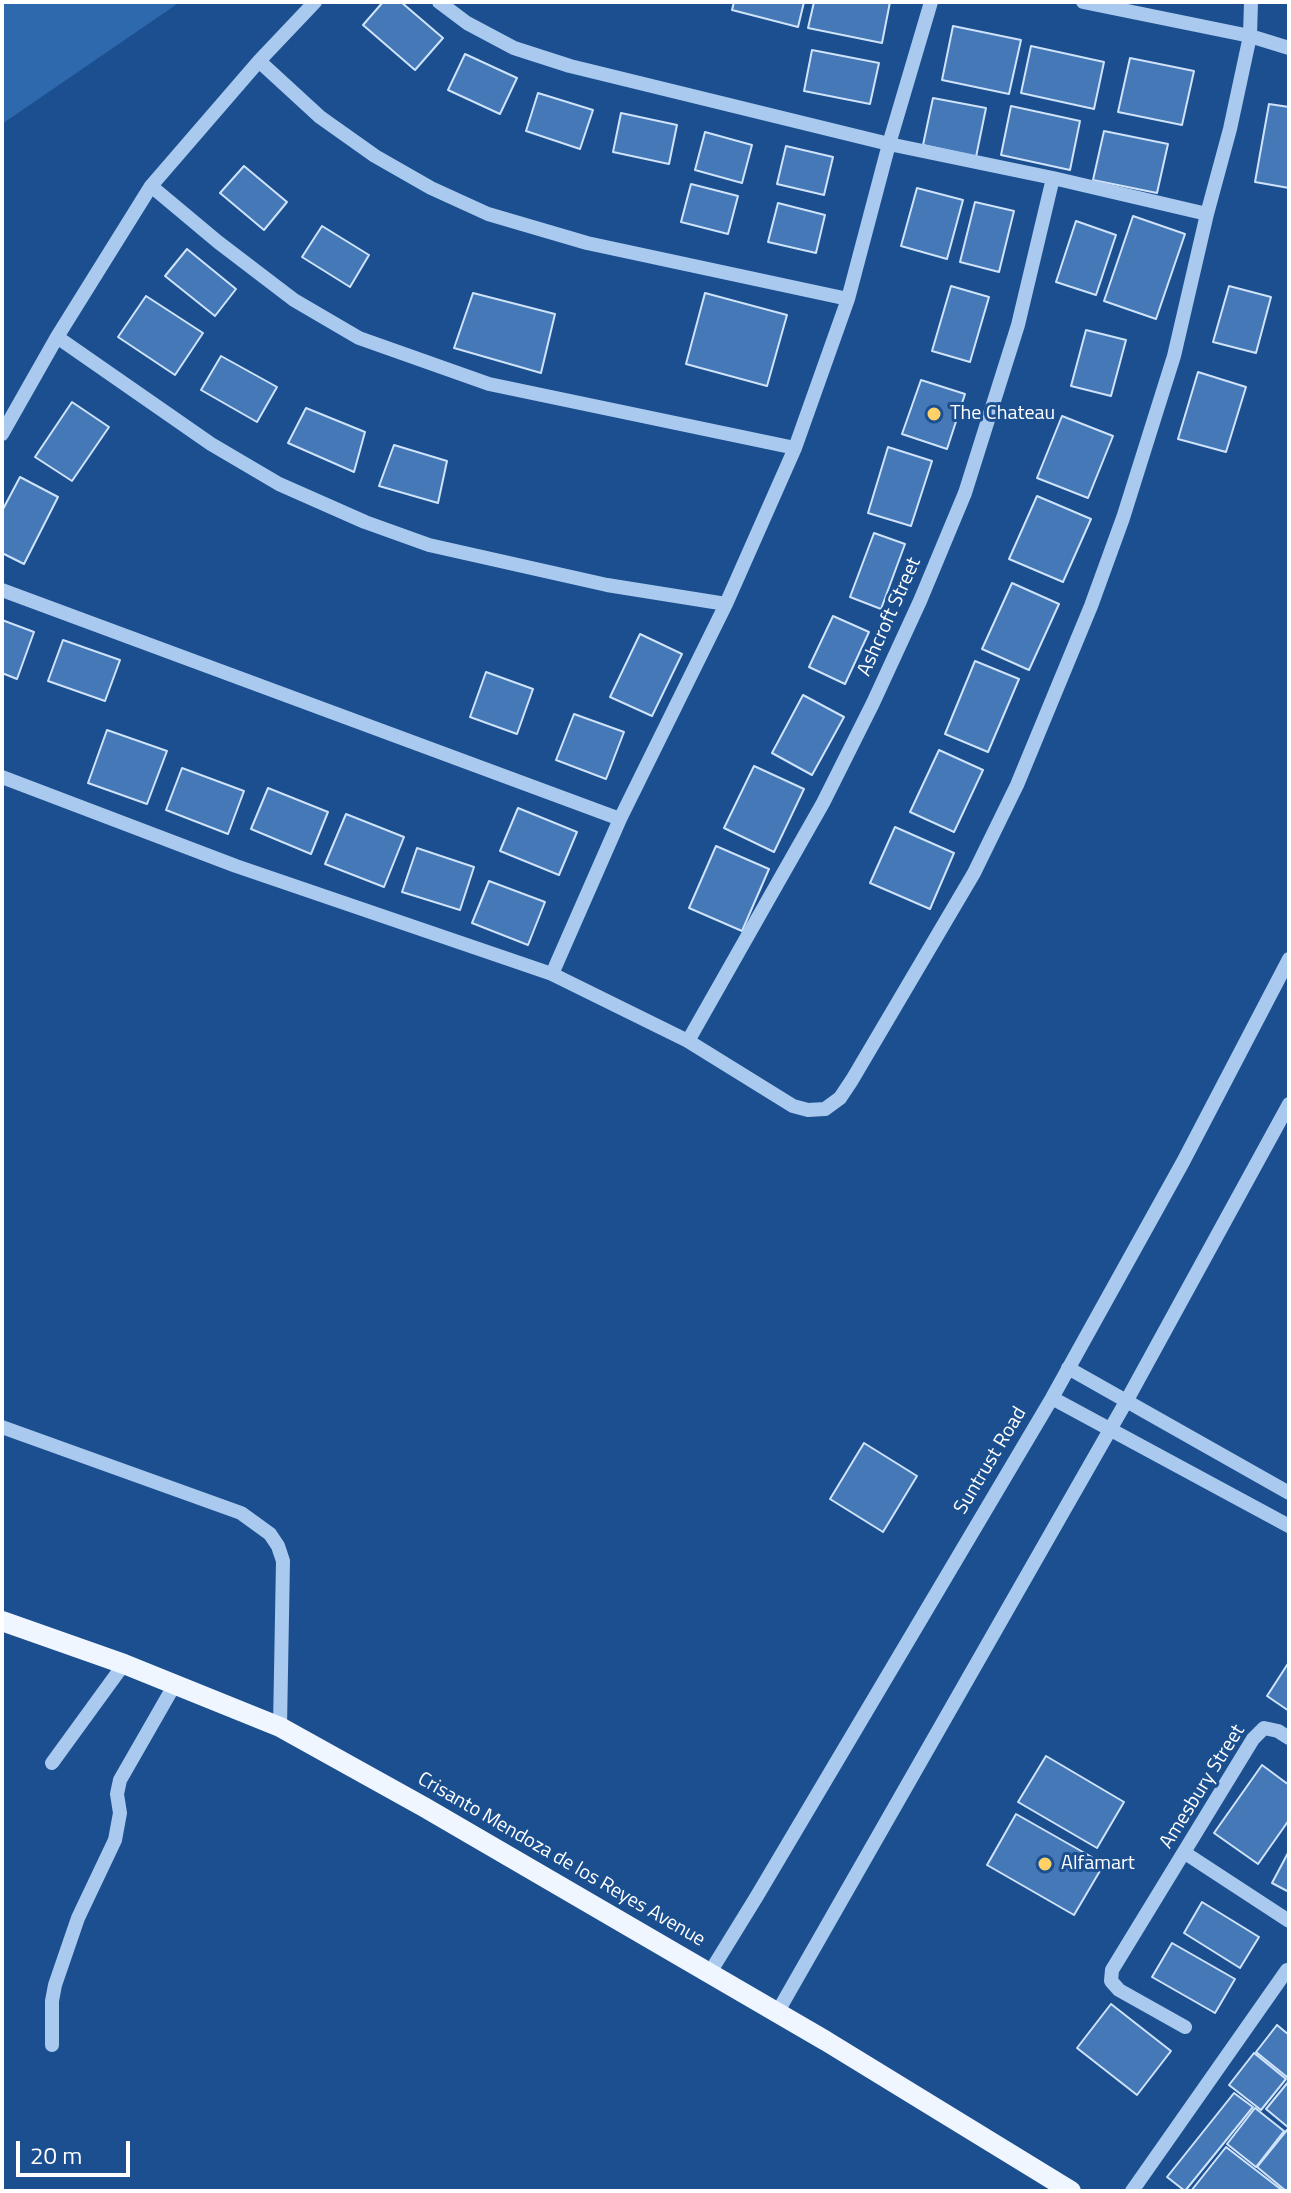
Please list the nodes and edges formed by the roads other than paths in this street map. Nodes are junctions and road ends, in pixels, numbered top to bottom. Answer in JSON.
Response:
{"nodes":[{"id":1,"x":315,"y":2,"type":"edge"},
{"id":2,"x":439,"y":2,"type":"edge"},
{"id":3,"x":931,"y":2,"type":"edge"},
{"id":4,"x":1083,"y":2,"type":"edge"},
{"id":5,"x":1251,"y":2,"type":"edge"},
{"id":6,"x":1250,"y":36,"type":"junction"},
{"id":7,"x":1289,"y":48,"type":"edge"},
{"id":8,"x":259,"y":61,"type":"junction"},
{"id":9,"x":889,"y":144,"type":"junction"},
{"id":10,"x":1053,"y":178,"type":"junction"},
{"id":11,"x":151,"y":186,"type":"junction"},
{"id":12,"x":1207,"y":214,"type":"junction"},
{"id":13,"x":848,"y":299,"type":"junction"},
{"id":14,"x":57,"y":337,"type":"junction"},
{"id":15,"x":2,"y":434,"type":"edge"},
{"id":16,"x":795,"y":448,"type":"junction"},
{"id":17,"x":2,"y":590,"type":"edge"},
{"id":18,"x":726,"y":604,"type":"junction"},
{"id":19,"x":2,"y":777,"type":"edge"},
{"id":20,"x":620,"y":819,"type":"junction"},
{"id":21,"x":1289,"y":959,"type":"edge"},
{"id":22,"x":552,"y":974,"type":"junction"},
{"id":23,"x":688,"y":1041,"type":"junction"},
{"id":24,"x":1289,"y":1104,"type":"edge"},
{"id":25,"x":1068,"y":1368,"type":"junction"},
{"id":26,"x":1052,"y":1398,"type":"junction"},
{"id":27,"x":1127,"y":1400,"type":"junction"},
{"id":28,"x":2,"y":1427,"type":"edge"},
{"id":29,"x":1111,"y":1429,"type":"junction"},
{"id":30,"x":1289,"y":1493,"type":"edge"},
{"id":31,"x":1289,"y":1526,"type":"edge"},
{"id":32,"x":2,"y":1621,"type":"edge"},
{"id":33,"x":124,"y":1664,"type":"junction"},
{"id":34,"x":175,"y":1684,"type":"junction"},
{"id":35,"x":280,"y":1727,"type":"junction"},
{"id":36,"x":1289,"y":1738,"type":"edge"},
{"id":37,"x":52,"y":1763,"type":"dead end"},
{"id":38,"x":1185,"y":1853,"type":"junction"},
{"id":39,"x":1289,"y":1921,"type":"edge"},
{"id":40,"x":1289,"y":1971,"type":"edge"},
{"id":41,"x":709,"y":1974,"type":"junction"},
{"id":42,"x":777,"y":2013,"type":"junction"},
{"id":43,"x":1185,"y":2027,"type":"dead end"},
{"id":44,"x":52,"y":2045,"type":"dead end"},
{"id":45,"x":1071,"y":2191,"type":"edge"},
{"id":46,"x":1132,"y":2191,"type":"edge"}],
"edges":[{"from":1,"to":8,"type":"street"},
{"from":2,"to":9,"type":"street"},
{"from":3,"to":9,"type":"street"},
{"from":4,"to":6,"type":"street"},
{"from":5,"to":6,"type":"street"},
{"from":6,"to":7,"type":"street"},
{"from":6,"to":12,"type":"street"},
{"from":8,"to":11,"type":"street"},
{"from":8,"to":13,"type":"street"},
{"from":9,"to":10,"type":"street"},
{"from":9,"to":13,"type":"street"},
{"from":10,"to":12,"type":"street"},
{"from":10,"to":23,"type":"street","name":"Ashcroft Street"},
{"from":11,"to":14,"type":"street"},
{"from":11,"to":16,"type":"street"},
{"from":12,"to":23,"type":"street"},
{"from":13,"to":16,"type":"street"},
{"from":14,"to":15,"type":"street"},
{"from":14,"to":18,"type":"street"},
{"from":16,"to":18,"type":"street"},
{"from":17,"to":20,"type":"street"},
{"from":18,"to":20,"type":"street"},
{"from":19,"to":22,"type":"street"},
{"from":20,"to":22,"type":"street"},
{"from":21,"to":25,"type":"street","name":"Suntrust Road"},
{"from":22,"to":23,"type":"street"},
{"from":24,"to":27,"type":"street"},
{"from":25,"to":26,"type":"street","name":"Suntrust Road"},
{"from":25,"to":27,"type":"street"},
{"from":26,"to":29,"type":"street"},
{"from":26,"to":41,"type":"street","name":"Suntrust Road"},
{"from":27,"to":29,"type":"street"},
{"from":27,"to":30,"type":"street"},
{"from":28,"to":35,"type":"street"},
{"from":29,"to":31,"type":"street"},
{"from":29,"to":42,"type":"street"},
{"from":32,"to":33,"type":"main road","name":"Crisanto Mendoza de los Reyes Avenue"},
{"from":33,"to":34,"type":"main road","name":"Crisanto Mendoza de los Reyes Avenue"},
{"from":33,"to":37,"type":"street"},
{"from":34,"to":35,"type":"main road","name":"Crisanto Mendoza de los Reyes Avenue"},
{"from":34,"to":44,"type":"street"},
{"from":35,"to":41,"type":"main road","name":"Crisanto Mendoza de los Reyes Avenue"},
{"from":36,"to":38,"type":"street","name":"Amesbury Street"},
{"from":38,"to":39,"type":"street"},
{"from":38,"to":43,"type":"street","name":"Amesbury Street"},
{"from":40,"to":46,"type":"street"},
{"from":41,"to":42,"type":"main road","name":"Crisanto Mendoza de los Reyes Avenue"},
{"from":42,"to":45,"type":"main road","name":"Crisanto Mendoza de los Reyes Avenue"}]}
